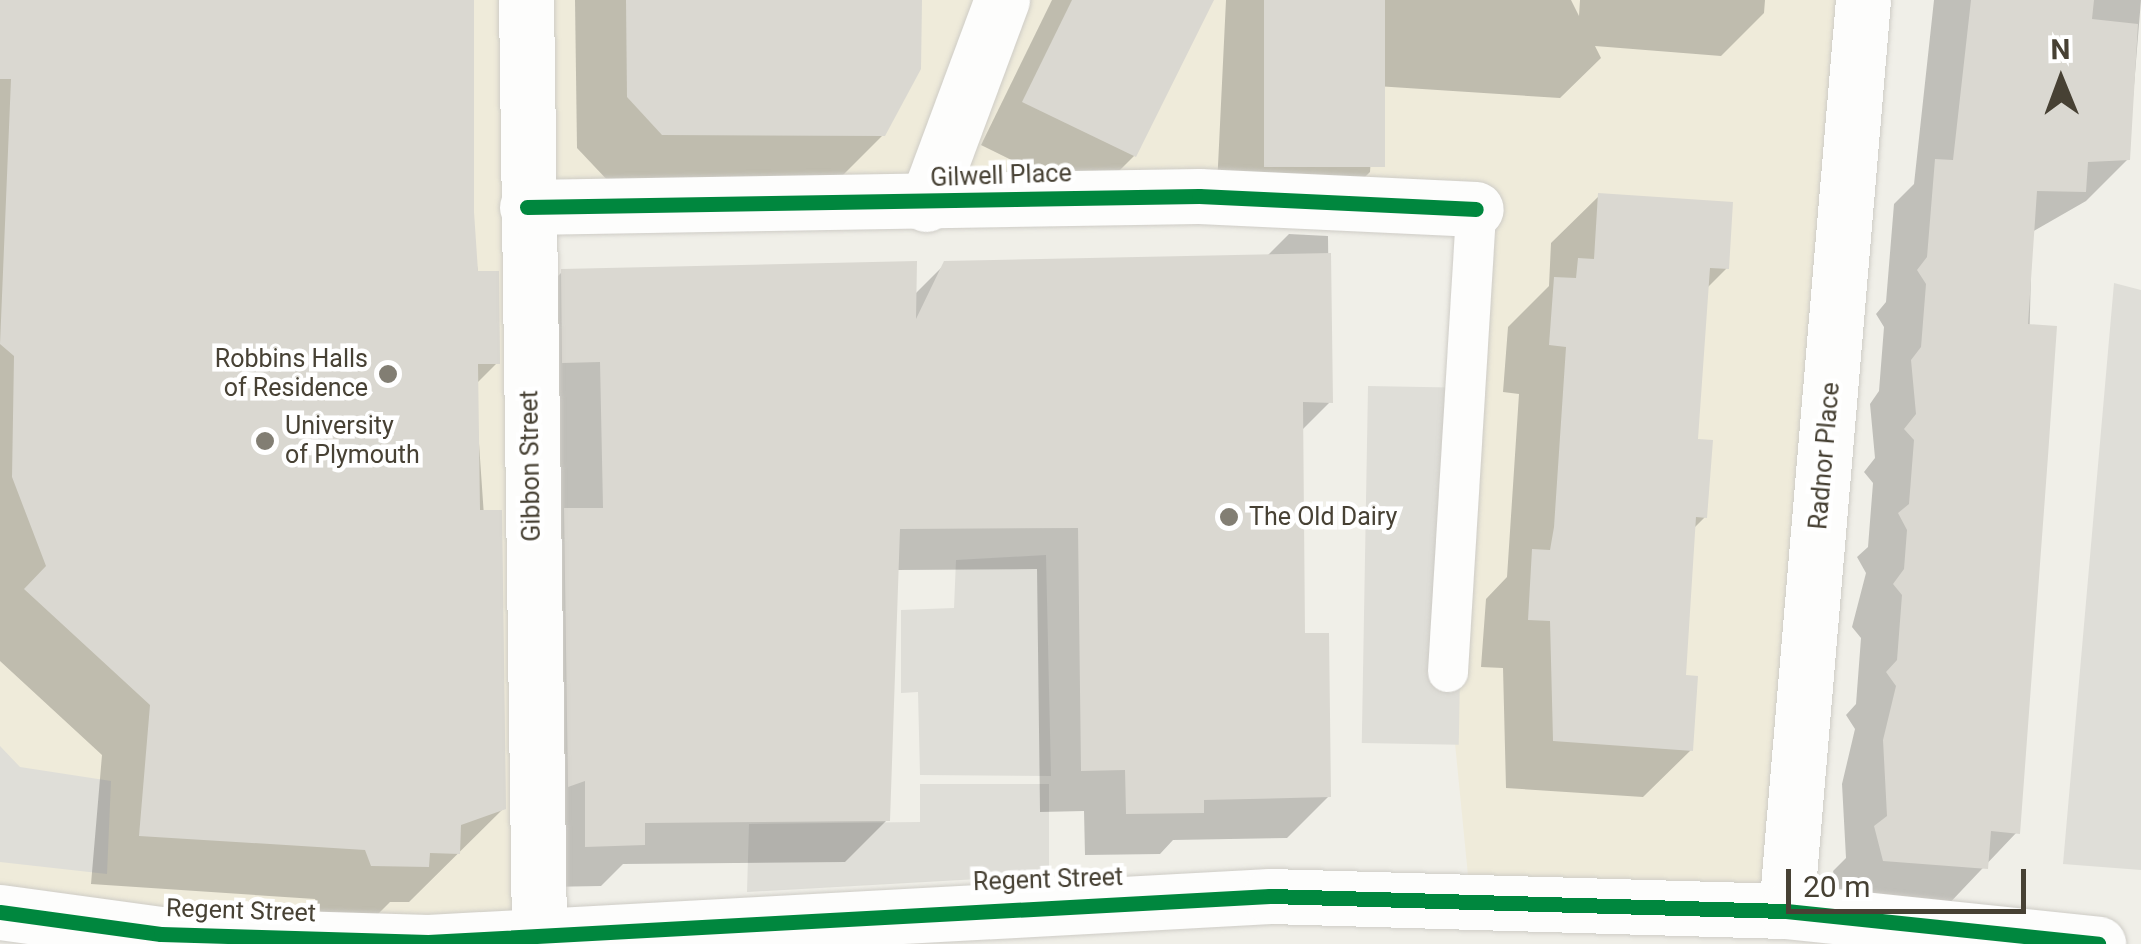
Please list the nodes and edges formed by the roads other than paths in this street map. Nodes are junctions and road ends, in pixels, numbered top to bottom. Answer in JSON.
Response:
{"nodes":[{"id":1,"x":526,"y":0,"type":"edge"},
{"id":2,"x":1002,"y":0,"type":"edge"},
{"id":3,"x":1864,"y":0,"type":"edge"},
{"id":4,"x":926,"y":204,"type":"junction"},
{"id":5,"x":527,"y":207,"type":"junction"},
{"id":6,"x":1476,"y":209,"type":"joint"},
{"id":7,"x":1448,"y":672,"type":"dead end"},
{"id":8,"x":1786,"y":911,"type":"junction"},
{"id":9,"x":28,"y":924,"type":"edge"},
{"id":10,"x":920,"y":927,"type":"edge"},
{"id":11,"x":539,"y":932,"type":"junction"},
{"id":12,"x":1869,"y":933,"type":"edge"},
{"id":13,"x":2098,"y":944,"type":"edge"}],
"edges":[{"from":1,"to":5,"type":"street","name":"Gibbon Street"},
{"from":2,"to":4,"type":"street"},
{"from":3,"to":8,"type":"street","name":"Radnor Place"},
{"from":4,"to":5,"type":"street","name":"Gilwell Place"},
{"from":4,"to":6,"type":"street","name":"Gilwell Place"},
{"from":5,"to":11,"type":"street","name":"Gibbon Street"},
{"from":6,"to":7,"type":"lane"},
{"from":8,"to":10,"type":"street","name":"Regent Street"},
{"from":8,"to":12,"type":"street","name":"Regent Street"},
{"from":9,"to":11,"type":"street","name":"Regent Street"},
{"from":10,"to":11,"type":"street","name":"Regent Street"},
{"from":12,"to":13,"type":"street","name":"Regent Street"}]}
